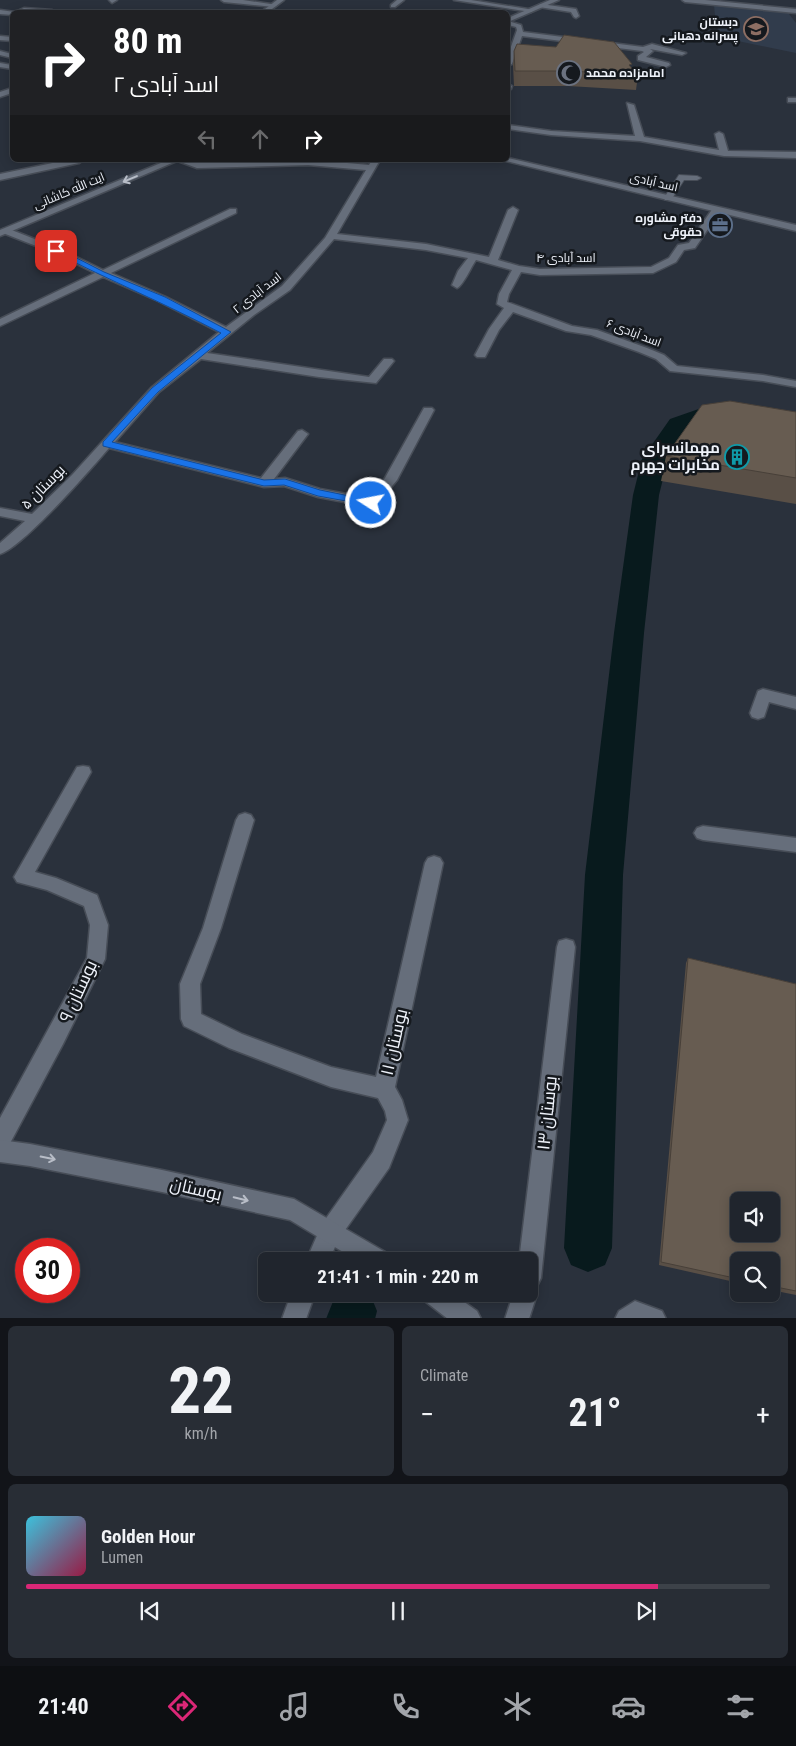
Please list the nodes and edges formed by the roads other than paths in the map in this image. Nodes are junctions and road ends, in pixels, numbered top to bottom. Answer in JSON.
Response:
{"nodes":[{"id":1,"x":224,"y":0,"type":"edge"},
{"id":2,"x":281,"y":0,"type":"edge"},
{"id":3,"x":401,"y":0,"type":"edge"},
{"id":4,"x":457,"y":0,"type":"edge"},
{"id":5,"x":555,"y":0,"type":"edge"},
{"id":6,"x":685,"y":0,"type":"edge"},
{"id":7,"x":737,"y":2,"type":"edge"},
{"id":8,"x":274,"y":5,"type":"junction"},
{"id":9,"x":393,"y":6,"type":"dead end"},
{"id":10,"x":541,"y":6,"type":"junction"},
{"id":11,"x":267,"y":10,"type":"edge"},
{"id":12,"x":531,"y":10,"type":"junction"},
{"id":13,"x":796,"y":11,"type":"edge"},
{"id":14,"x":576,"y":16,"type":"dead end"},
{"id":15,"x":510,"y":20,"type":"edge"},
{"id":16,"x":510,"y":22,"type":"edge"},
{"id":17,"x":518,"y":33,"type":"junction"},
{"id":18,"x":644,"y":49,"type":"junction"},
{"id":19,"x":682,"y":53,"type":"dead end"},
{"id":20,"x":510,"y":58,"type":"edge"},
{"id":21,"x":666,"y":65,"type":"dead end"},
{"id":22,"x":630,"y":105,"type":"dead end"},
{"id":23,"x":510,"y":127,"type":"edge"},
{"id":24,"x":719,"y":134,"type":"dead end"},
{"id":25,"x":640,"y":139,"type":"junction"},
{"id":26,"x":724,"y":153,"type":"junction"},
{"id":27,"x":796,"y":155,"type":"edge"},
{"id":28,"x":510,"y":161,"type":"edge"},
{"id":29,"x":70,"y":162,"type":"edge"},
{"id":30,"x":172,"y":162,"type":"edge"},
{"id":31,"x":185,"y":162,"type":"edge"},
{"id":32,"x":308,"y":162,"type":"edge"},
{"id":33,"x":308,"y":162,"type":"edge"},
{"id":34,"x":373,"y":164,"type":"edge"},
{"id":35,"x":0,"y":177,"type":"edge"},
{"id":36,"x":697,"y":178,"type":"dead end"},
{"id":37,"x":668,"y":198,"type":"junction"},
{"id":38,"x":513,"y":210,"type":"dead end"},
{"id":39,"x":716,"y":210,"type":"junction"},
{"id":40,"x":232,"y":211,"type":"dead end"},
{"id":41,"x":796,"y":228,"type":"edge"},
{"id":42,"x":3,"y":232,"type":"edge"},
{"id":43,"x":330,"y":236,"type":"junction"},
{"id":44,"x":474,"y":256,"type":"junction"},
{"id":45,"x":492,"y":262,"type":"junction"},
{"id":46,"x":518,"y":269,"type":"junction"},
{"id":47,"x":102,"y":273,"type":"junction"},
{"id":48,"x":457,"y":285,"type":"dead end"},
{"id":49,"x":512,"y":307,"type":"junction"},
{"id":50,"x":0,"y":323,"type":"edge"},
{"id":51,"x":227,"y":332,"type":"junction"},
{"id":52,"x":199,"y":355,"type":"junction"},
{"id":53,"x":481,"y":355,"type":"dead end"},
{"id":54,"x":388,"y":361,"type":"dead end"},
{"id":55,"x":796,"y":384,"type":"edge"},
{"id":56,"x":428,"y":410,"type":"dead end"},
{"id":57,"x":302,"y":434,"type":"dead end"},
{"id":58,"x":106,"y":444,"type":"junction"},
{"id":59,"x":264,"y":483,"type":"junction"},
{"id":60,"x":0,"y":512,"type":"edge"},
{"id":61,"x":35,"y":519,"type":"junction"},
{"id":62,"x":0,"y":550,"type":"edge"},
{"id":63,"x":796,"y":703,"type":"edge"},
{"id":64,"x":758,"y":713,"type":"dead end"},
{"id":65,"x":83,"y":772,"type":"dead end"},
{"id":66,"x":245,"y":820,"type":"dead end"},
{"id":67,"x":703,"y":833,"type":"dead end"},
{"id":68,"x":796,"y":845,"type":"edge"},
{"id":69,"x":434,"y":863,"type":"dead end"},
{"id":70,"x":566,"y":947,"type":"dead end"},
{"id":71,"x":384,"y":1089,"type":"junction"},
{"id":72,"x":0,"y":1139,"type":"edge"},
{"id":73,"x":0,"y":1151,"type":"edge"},
{"id":74,"x":330,"y":1232,"type":"junction"},
{"id":75,"x":321,"y":1252,"type":"edge"},
{"id":76,"x":364,"y":1252,"type":"edge"},
{"id":77,"x":532,"y":1252,"type":"edge"},
{"id":78,"x":300,"y":1302,"type":"edge"},
{"id":79,"x":446,"y":1302,"type":"edge"},
{"id":80,"x":522,"y":1302,"type":"edge"},
{"id":81,"x":294,"y":1318,"type":"edge"},
{"id":82,"x":469,"y":1318,"type":"edge"},
{"id":83,"x":517,"y":1318,"type":"edge"},
{"id":84,"x":627,"y":1318,"type":"edge"},
{"id":85,"x":654,"y":1318,"type":"edge"}],
"edges":[{"from":1,"to":8,"type":"street"},
{"from":2,"to":8,"type":"street"},
{"from":3,"to":9,"type":"street"},
{"from":4,"to":12,"type":"street"},
{"from":5,"to":10,"type":"street"},
{"from":6,"to":7,"type":"street"},
{"from":7,"to":13,"type":"street"},
{"from":8,"to":11,"type":"street"},
{"from":10,"to":12,"type":"street"},
{"from":10,"to":14,"type":"street"},
{"from":12,"to":15,"type":"street"},
{"from":16,"to":17,"type":"street"},
{"from":17,"to":18,"type":"street"},
{"from":17,"to":20,"type":"street"},
{"from":18,"to":19,"type":"street"},
{"from":18,"to":21,"type":"street"},
{"from":22,"to":25,"type":"street"},
{"from":23,"to":25,"type":"street"},
{"from":24,"to":26,"type":"street"},
{"from":25,"to":26,"type":"street"},
{"from":26,"to":27,"type":"street"},
{"from":28,"to":37,"type":"street","name":"اسد آبادی"},
{"from":29,"to":35,"type":"street"},
{"from":30,"to":42,"type":"street","name":"ایت الله کاشانی","one_way":true},
{"from":31,"to":33,"type":"street"},
{"from":32,"to":34,"type":"street"},
{"from":34,"to":43,"type":"street","name":"اسد آبادی ۲"},
{"from":36,"to":37,"type":"lane"},
{"from":37,"to":39,"type":"street","name":"اسد آبادی"},
{"from":38,"to":45,"type":"street"},
{"from":39,"to":41,"type":"street","name":"اسد آبادی"},
{"from":39,"to":46,"type":"street","name":"اسد آبادی ۴"},
{"from":40,"to":47,"type":"street"},
{"from":42,"to":47,"type":"street"},
{"from":43,"to":44,"type":"street","name":"اسد آبادی ۴"},
{"from":43,"to":51,"type":"street","name":"اسد آبادی ۲"},
{"from":44,"to":45,"type":"street","name":"اسد آبادی ۴"},
{"from":44,"to":48,"type":"street"},
{"from":45,"to":46,"type":"street","name":"اسد آبادی ۴"},
{"from":46,"to":49,"type":"street"},
{"from":47,"to":50,"type":"street"},
{"from":47,"to":51,"type":"street"},
{"from":49,"to":53,"type":"street"},
{"from":49,"to":55,"type":"street","name":"اسد آبادی ۶"},
{"from":51,"to":52,"type":"street","name":"اسد آبادی ۲"},
{"from":52,"to":54,"type":"street"},
{"from":52,"to":58,"type":"street","name":"اسد آبادی ۲"},
{"from":56,"to":59,"type":"street"},
{"from":57,"to":59,"type":"street"},
{"from":58,"to":59,"type":"street"},
{"from":58,"to":61,"type":"street","name":"بوستان ۵"},
{"from":60,"to":61,"type":"street"},
{"from":61,"to":62,"type":"street","name":"بوستان ۵"},
{"from":63,"to":64,"type":"street"},
{"from":65,"to":72,"type":"street","name":"بوستان ۹"},
{"from":66,"to":71,"type":"street"},
{"from":67,"to":68,"type":"street"},
{"from":69,"to":71,"type":"street","name":"بوستان ۱۱"},
{"from":70,"to":77,"type":"street","name":"بوستان ۱۳"},
{"from":71,"to":74,"type":"street","name":"بوستان ۱۱"},
{"from":73,"to":74,"type":"street","name":"بوستان","one_way":true},
{"from":74,"to":75,"type":"street","name":"بوستان ۱۱"},
{"from":74,"to":76,"type":"street","name":"بوستان"},
{"from":78,"to":81,"type":"street"},
{"from":79,"to":82,"type":"street"},
{"from":80,"to":83,"type":"street"},
{"from":84,"to":85,"type":"street"}]}
